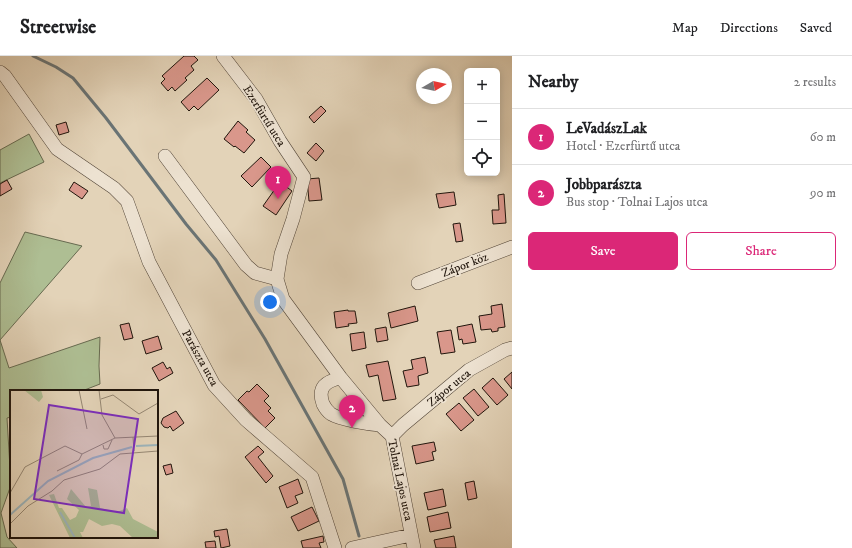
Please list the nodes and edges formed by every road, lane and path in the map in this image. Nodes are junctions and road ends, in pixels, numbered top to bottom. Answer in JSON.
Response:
{"nodes":[{"id":1,"x":222,"y":56,"type":"edge"},
{"id":2,"x":0,"y":72,"type":"edge"},
{"id":3,"x":165,"y":156,"type":"dead end"},
{"id":4,"x":512,"y":247,"type":"edge"},
{"id":5,"x":277,"y":279,"type":"junction"},
{"id":6,"x":418,"y":283,"type":"dead end"},
{"id":7,"x":512,"y":348,"type":"edge"},
{"id":8,"x":341,"y":378,"type":"junction"},
{"id":9,"x":380,"y":425,"type":"junction"},
{"id":10,"x":392,"y":436,"type":"junction"},
{"id":11,"x":411,"y":535,"type":"junction"},
{"id":12,"x":335,"y":548,"type":"edge"},
{"id":13,"x":352,"y":548,"type":"edge"},
{"id":14,"x":414,"y":548,"type":"edge"}],
"edges":[{"from":1,"to":5,"type":"street","name":"Ezerfürtű utca"},
{"from":2,"to":12,"type":"street","name":"Parászta utca"},
{"from":3,"to":5,"type":"street"},
{"from":4,"to":6,"type":"street","name":"Zápor köz"},
{"from":5,"to":8,"type":"street","name":"Tolnai Lajos utca"},
{"from":7,"to":10,"type":"street","name":"Zápor utca"},
{"from":8,"to":9,"type":"street","name":"Tolnai Lajos utca"},
{"from":8,"to":9,"type":"street"},
{"from":9,"to":10,"type":"street","name":"Tolnai Lajos utca"},
{"from":10,"to":11,"type":"street","name":"Tolnai Lajos utca"},
{"from":11,"to":13,"type":"street"},
{"from":11,"to":14,"type":"street","name":"Tolnai Lajos utca"}]}
